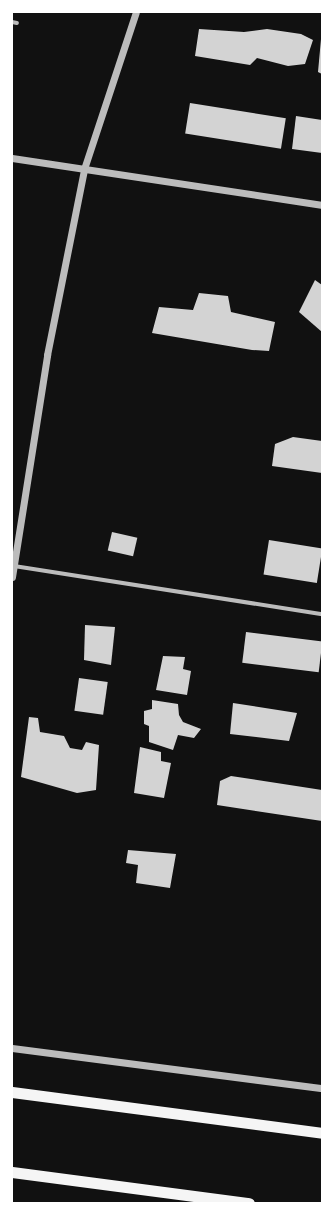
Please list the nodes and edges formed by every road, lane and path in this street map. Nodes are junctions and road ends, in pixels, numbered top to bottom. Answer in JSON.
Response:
{"nodes":[{"id":1,"x":136,"y":12,"type":"edge"},
{"id":2,"x":12,"y":22,"type":"edge"},
{"id":3,"x":17,"y":23,"type":"dead end"},
{"id":4,"x":12,"y":158,"type":"edge"},
{"id":5,"x":84,"y":169,"type":"junction"},
{"id":6,"x":322,"y":205,"type":"edge"},
{"id":7,"x":14,"y":566,"type":"junction"},
{"id":8,"x":12,"y":577,"type":"edge"},
{"id":9,"x":322,"y":614,"type":"edge"},
{"id":10,"x":12,"y":1048,"type":"edge"},
{"id":11,"x":322,"y":1088,"type":"edge"},
{"id":12,"x":12,"y":1092,"type":"edge"},
{"id":13,"x":322,"y":1133,"type":"edge"},
{"id":14,"x":12,"y":1172,"type":"edge"},
{"id":15,"x":249,"y":1203,"type":"edge"}],
"edges":[{"from":1,"to":5,"type":"street"},
{"from":2,"to":3,"type":"street"},
{"from":4,"to":5,"type":"street"},
{"from":5,"to":6,"type":"street"},
{"from":5,"to":7,"type":"street"},
{"from":7,"to":8,"type":"street"},
{"from":7,"to":9,"type":"street"},
{"from":10,"to":11,"type":"street"},
{"from":12,"to":13,"type":"highway"},
{"from":14,"to":15,"type":"highway"}]}
